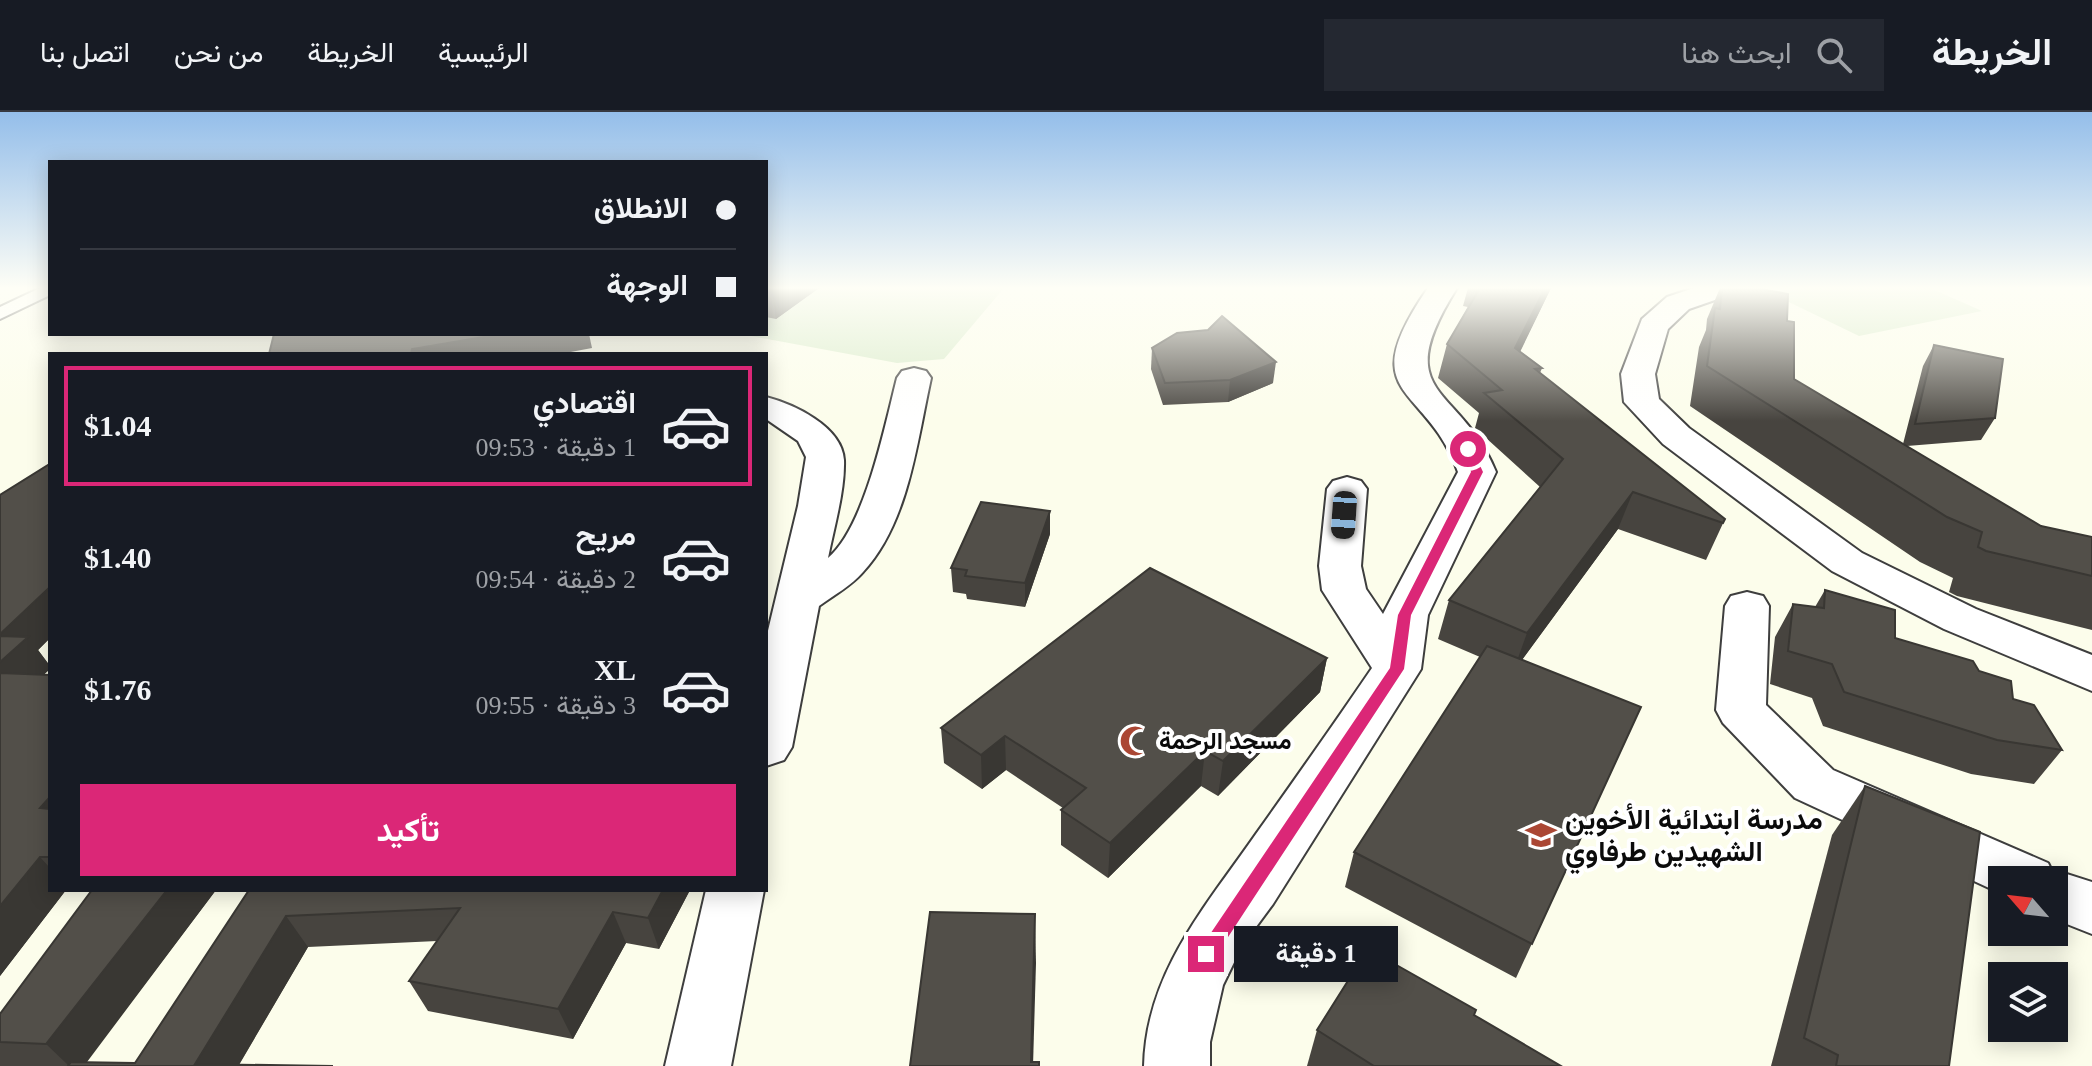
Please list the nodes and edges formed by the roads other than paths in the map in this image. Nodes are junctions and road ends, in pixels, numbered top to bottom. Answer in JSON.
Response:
{"nodes":[{"id":1,"x":1416,"y":333,"type":"edge"},
{"id":2,"x":1651,"y":333,"type":"edge"},
{"id":3,"x":914,"y":378,"type":"dead end"},
{"id":4,"x":768,"y":409,"type":"edge"},
{"id":5,"x":1347,"y":489,"type":"dead end"},
{"id":6,"x":798,"y":600,"type":"junction"},
{"id":7,"x":1747,"y":606,"type":"dead end"},
{"id":8,"x":1397,"y":669,"type":"junction"},
{"id":9,"x":2092,"y":674,"type":"edge"},
{"id":10,"x":768,"y":738,"type":"edge"},
{"id":11,"x":1997,"y":866,"type":"edge"},
{"id":12,"x":735,"y":892,"type":"edge"},
{"id":13,"x":2068,"y":898,"type":"edge"},
{"id":14,"x":2092,"y":909,"type":"edge"},
{"id":15,"x":698,"y":1066,"type":"edge"},
{"id":16,"x":1177,"y":1066,"type":"edge"}],
"edges":[{"from":1,"to":8,"type":"street"},
{"from":2,"to":9,"type":"street"},
{"from":3,"to":6,"type":"street"},
{"from":4,"to":6,"type":"street"},
{"from":5,"to":8,"type":"street"},
{"from":6,"to":10,"type":"street"},
{"from":7,"to":11,"type":"street"},
{"from":8,"to":16,"type":"street"},
{"from":12,"to":15,"type":"street"},
{"from":13,"to":14,"type":"street"}]}
